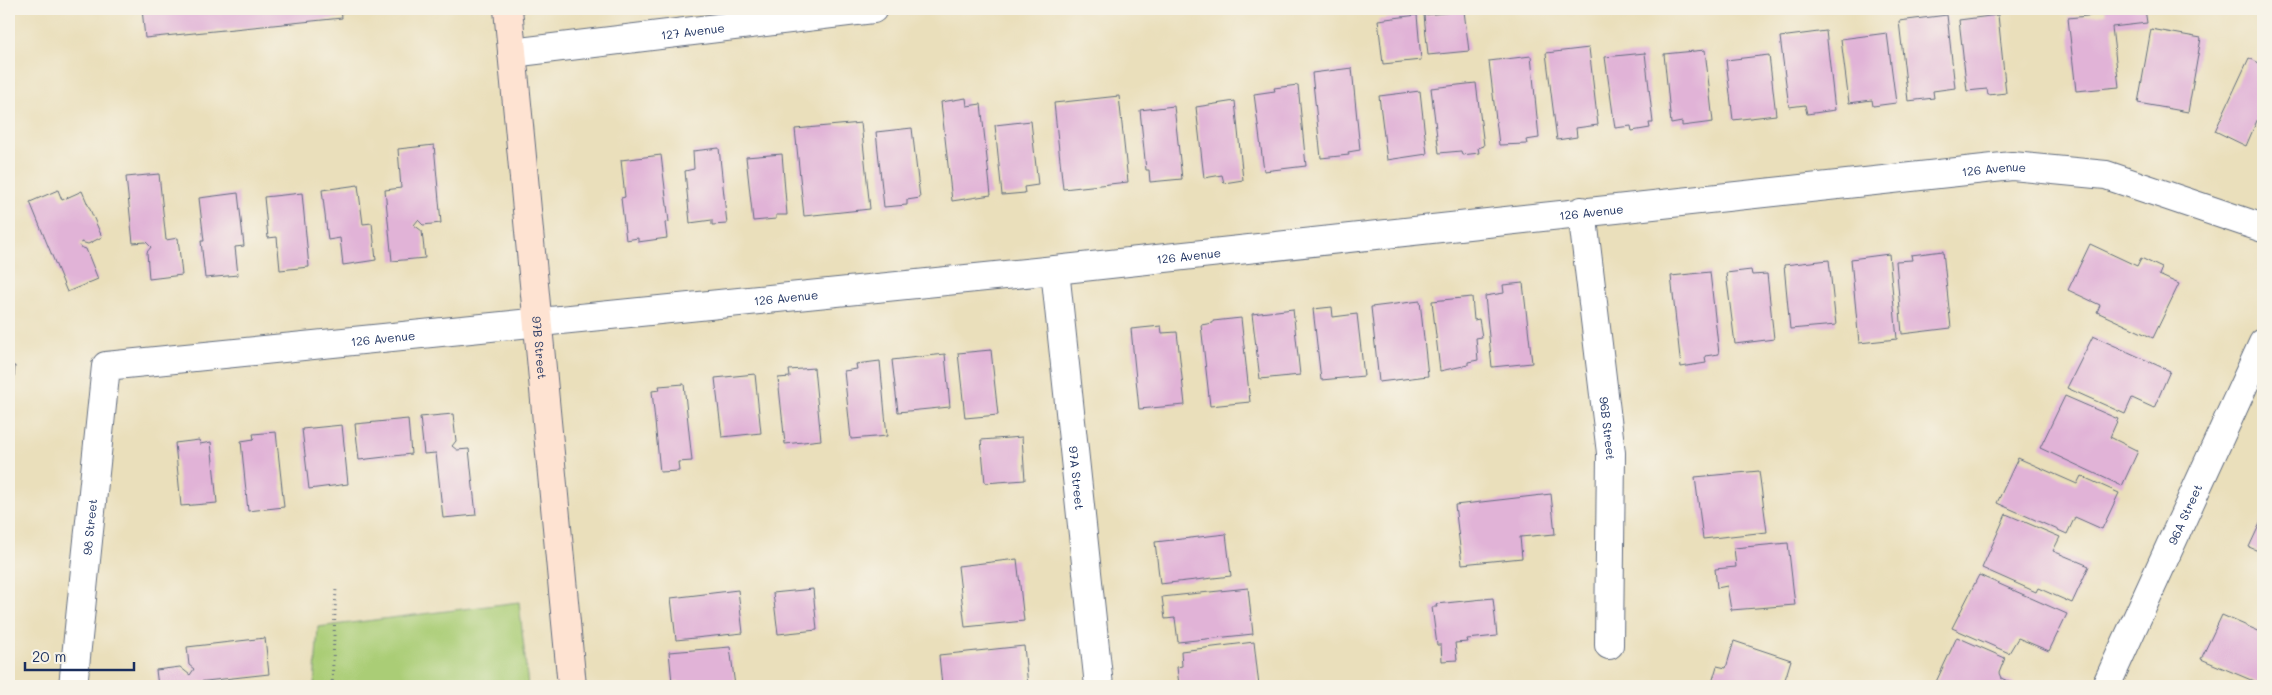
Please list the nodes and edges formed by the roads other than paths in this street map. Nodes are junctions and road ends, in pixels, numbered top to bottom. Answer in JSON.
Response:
{"nodes":[{"id":1,"x":508,"y":9,"type":"edge"},
{"id":2,"x":873,"y":9,"type":"edge"},
{"id":3,"x":512,"y":53,"type":"junction"},
{"id":4,"x":1582,"y":211,"type":"junction"},
{"id":5,"x":2263,"y":228,"type":"edge"},
{"id":6,"x":1055,"y":270,"type":"junction"},
{"id":7,"x":539,"y":321,"type":"junction"},
{"id":8,"x":2263,"y":343,"type":"edge"},
{"id":9,"x":106,"y":366,"type":"joint"},
{"id":10,"x":1609,"y":646,"type":"dead end"},
{"id":11,"x":73,"y":686,"type":"edge"},
{"id":12,"x":572,"y":686,"type":"edge"},
{"id":13,"x":1099,"y":686,"type":"edge"},
{"id":14,"x":2106,"y":686,"type":"edge"}],
"edges":[{"from":1,"to":3,"type":"street","name":"97B Street"},
{"from":2,"to":3,"type":"street","name":"127 Avenue"},
{"from":3,"to":7,"type":"street","name":"97B Street"},
{"from":4,"to":5,"type":"street","name":"126 Avenue"},
{"from":4,"to":6,"type":"street","name":"126 Avenue"},
{"from":4,"to":10,"type":"street","name":"96B Street"},
{"from":6,"to":7,"type":"street","name":"126 Avenue"},
{"from":6,"to":13,"type":"street","name":"97A Street"},
{"from":7,"to":9,"type":"street","name":"126 Avenue"},
{"from":7,"to":12,"type":"street","name":"97B Street"},
{"from":8,"to":14,"type":"street","name":"96A Street"},
{"from":9,"to":11,"type":"street","name":"98 Street"}]}
